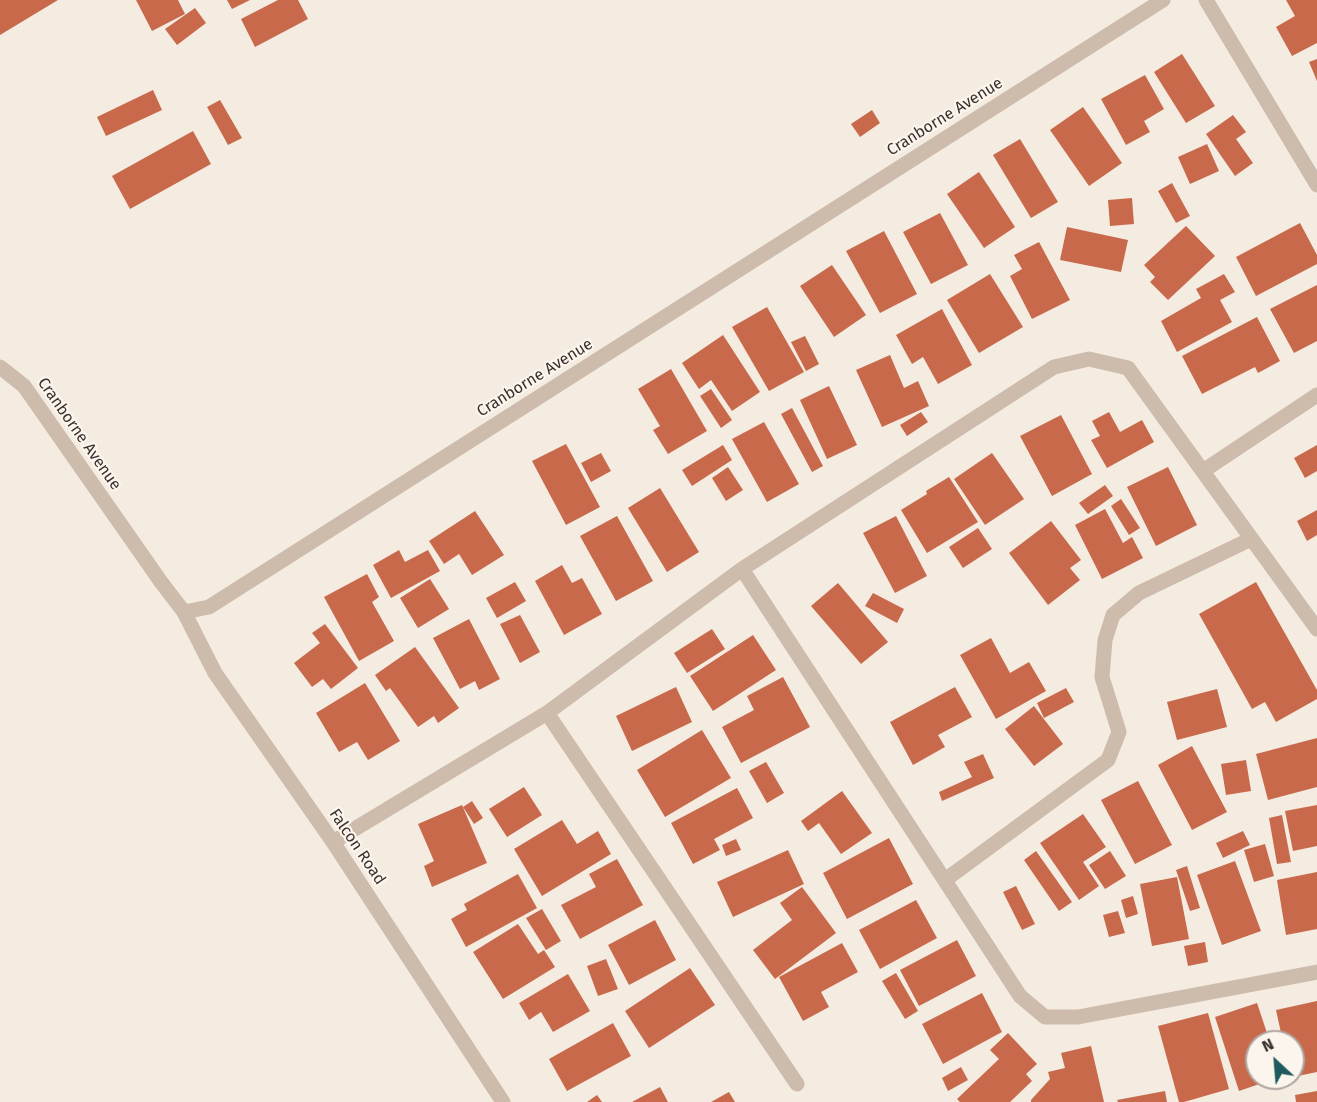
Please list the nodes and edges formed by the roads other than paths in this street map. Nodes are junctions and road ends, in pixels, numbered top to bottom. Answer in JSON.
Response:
{"nodes":[{"id":1,"x":1162,"y":0,"type":"edge"},
{"id":2,"x":1206,"y":0,"type":"edge"},
{"id":3,"x":1317,"y":184,"type":"edge"},
{"id":4,"x":0,"y":367,"type":"edge"},
{"id":5,"x":1317,"y":395,"type":"edge"},
{"id":6,"x":1203,"y":471,"type":"junction"},
{"id":7,"x":1251,"y":539,"type":"junction"},
{"id":8,"x":742,"y":569,"type":"junction"},
{"id":9,"x":184,"y":612,"type":"junction"},
{"id":10,"x":1317,"y":629,"type":"edge"},
{"id":11,"x":547,"y":713,"type":"junction"},
{"id":12,"x":333,"y":842,"type":"junction"},
{"id":13,"x":945,"y":880,"type":"junction"},
{"id":14,"x":1317,"y":972,"type":"edge"},
{"id":15,"x":797,"y":1084,"type":"dead end"},
{"id":16,"x":503,"y":1102,"type":"edge"}],
"edges":[{"from":1,"to":9,"type":"street","name":"Cranborne Avenue"},
{"from":2,"to":3,"type":"street"},
{"from":4,"to":9,"type":"street","name":"Cranborne Avenue"},
{"from":5,"to":6,"type":"street"},
{"from":6,"to":7,"type":"street"},
{"from":6,"to":8,"type":"street"},
{"from":7,"to":10,"type":"street"},
{"from":7,"to":13,"type":"street"},
{"from":8,"to":11,"type":"street"},
{"from":8,"to":13,"type":"street"},
{"from":9,"to":12,"type":"street","name":"Falcon Road"},
{"from":11,"to":12,"type":"street"},
{"from":11,"to":15,"type":"street"},
{"from":12,"to":16,"type":"street","name":"Falcon Road"},
{"from":13,"to":14,"type":"street"}]}
